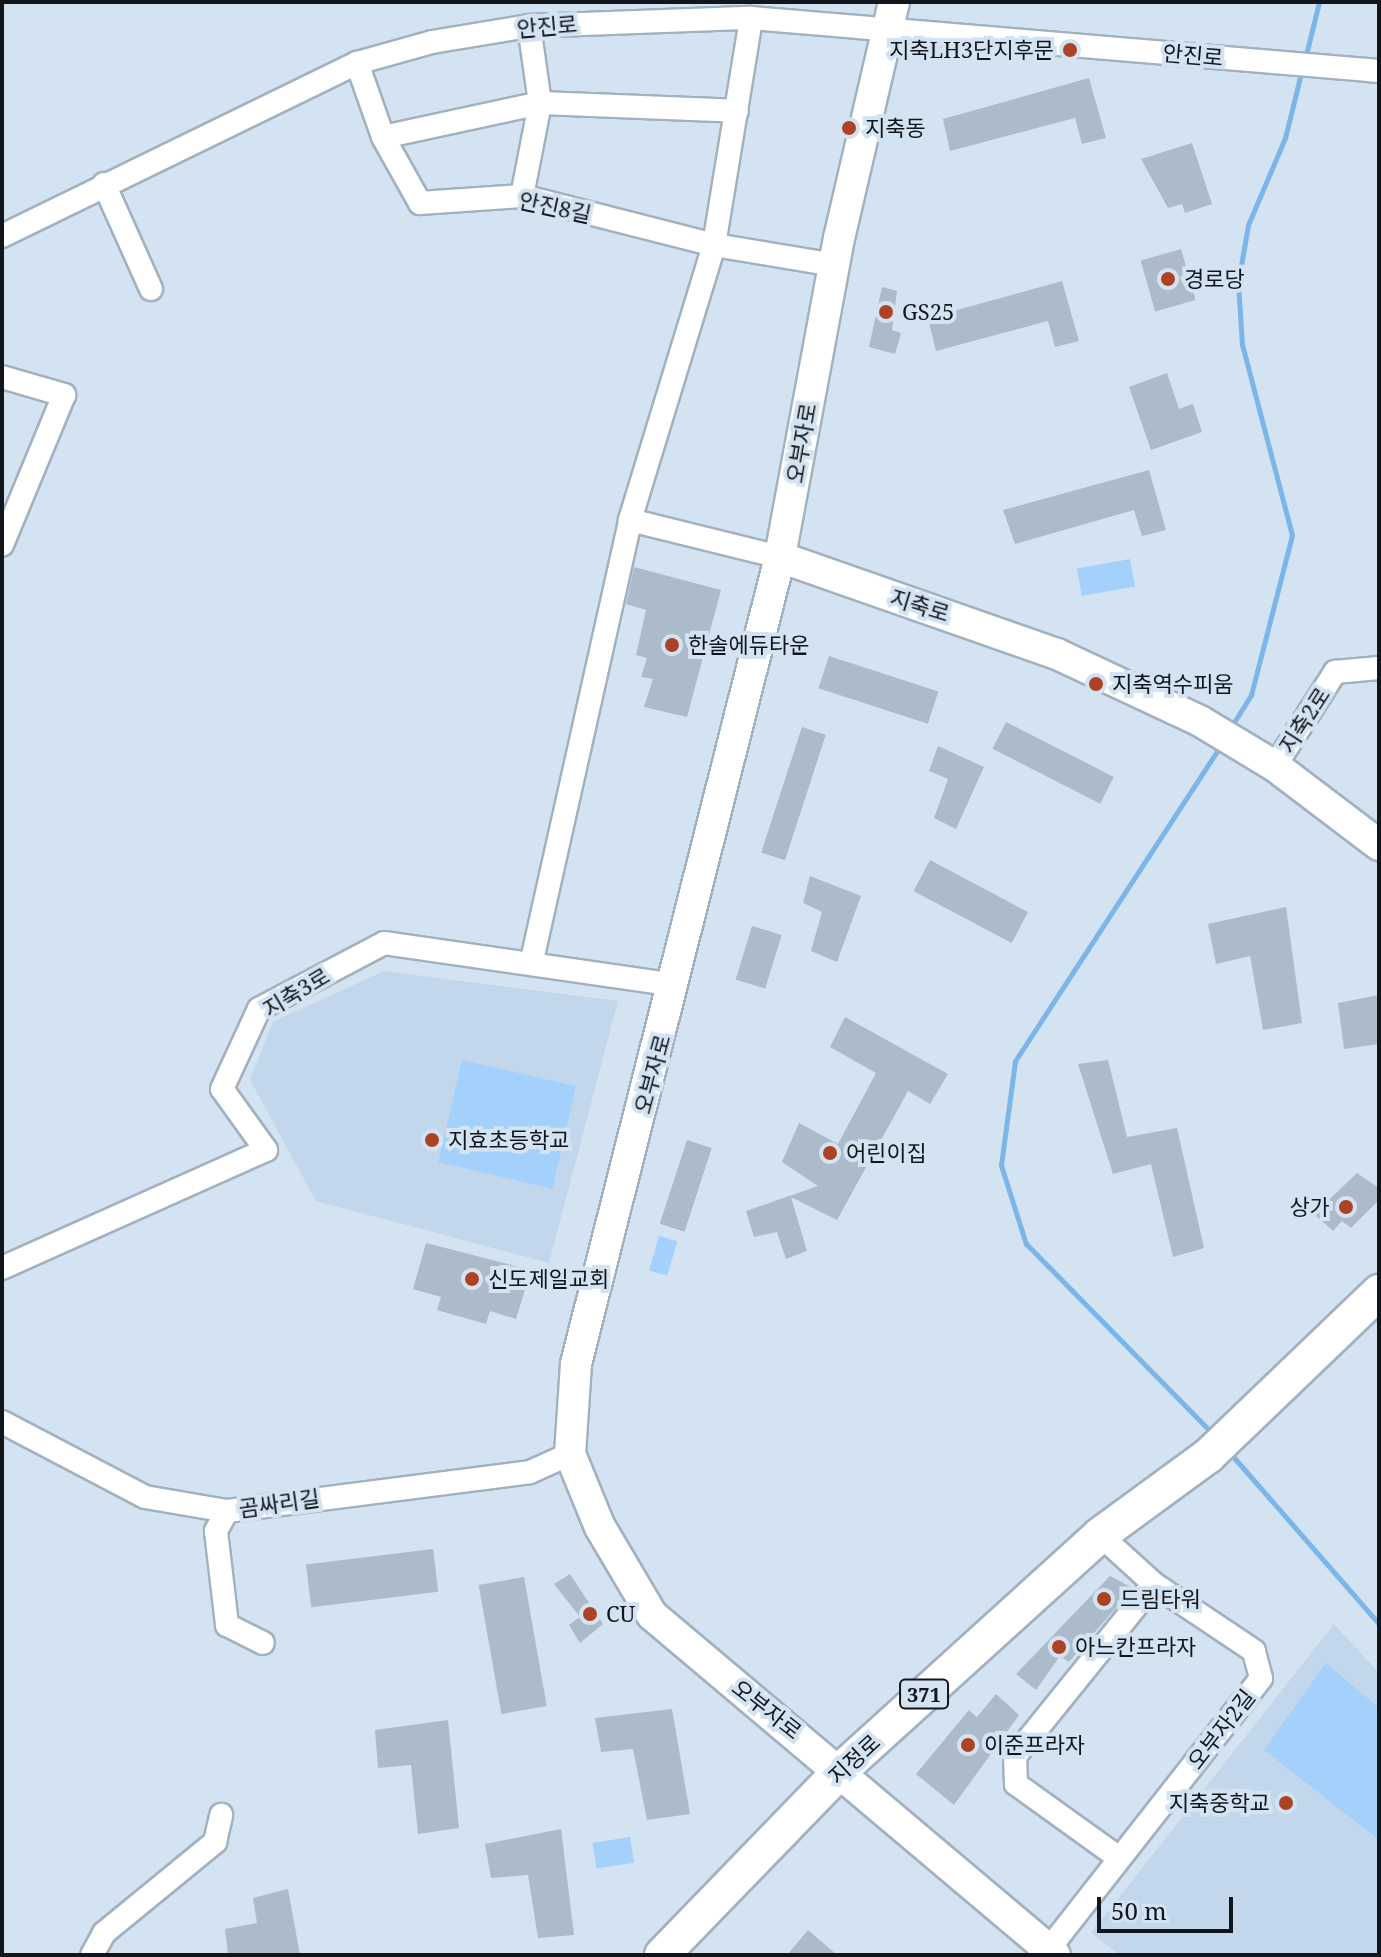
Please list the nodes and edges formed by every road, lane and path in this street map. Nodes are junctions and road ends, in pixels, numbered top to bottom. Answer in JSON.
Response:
{"nodes":[{"id":1,"x":890,"y":16,"type":"edge"},
{"id":2,"x":751,"y":18,"type":"junction"},
{"id":3,"x":529,"y":26,"type":"junction"},
{"id":4,"x":357,"y":63,"type":"junction"},
{"id":5,"x":1379,"y":71,"type":"edge"},
{"id":6,"x":540,"y":103,"type":"junction"},
{"id":7,"x":737,"y":111,"type":"junction"},
{"id":8,"x":383,"y":137,"type":"junction"},
{"id":9,"x":104,"y":184,"type":"junction"},
{"id":10,"x":522,"y":196,"type":"junction"},
{"id":11,"x":2,"y":236,"type":"edge"},
{"id":12,"x":714,"y":245,"type":"junction"},
{"id":13,"x":835,"y":265,"type":"junction"},
{"id":14,"x":151,"y":289,"type":"dead end"},
{"id":15,"x":2,"y":377,"type":"edge"},
{"id":16,"x":630,"y":520,"type":"junction"},
{"id":17,"x":2,"y":545,"type":"edge"},
{"id":18,"x":780,"y":557,"type":"junction"},
{"id":19,"x":1379,"y":668,"type":"edge"},
{"id":20,"x":1275,"y":766,"type":"junction"},
{"id":21,"x":1379,"y":845,"type":"edge"},
{"id":22,"x":532,"y":960,"type":"junction"},
{"id":23,"x":675,"y":985,"type":"junction"},
{"id":24,"x":3,"y":1267,"type":"edge"},
{"id":25,"x":1379,"y":1292,"type":"edge"},
{"id":26,"x":2,"y":1422,"type":"edge"},
{"id":27,"x":570,"y":1454,"type":"junction"},
{"id":28,"x":227,"y":1511,"type":"junction"},
{"id":29,"x":1100,"y":1535,"type":"junction"},
{"id":30,"x":1154,"y":1584,"type":"junction"},
{"id":31,"x":263,"y":1643,"type":"dead end"},
{"id":32,"x":841,"y":1770,"type":"junction"},
{"id":33,"x":221,"y":1815,"type":"dead end"},
{"id":34,"x":1119,"y":1858,"type":"junction"},
{"id":35,"x":1052,"y":1952,"type":"edge"},
{"id":36,"x":92,"y":1955,"type":"edge"},
{"id":37,"x":662,"y":1955,"type":"edge"}],
"edges":[{"from":1,"to":2,"type":"street","name":"안진로"},
{"from":1,"to":5,"type":"street","name":"안진로"},
{"from":1,"to":13,"type":"main road","name":"오부자로"},
{"from":2,"to":3,"type":"street","name":"안진로"},
{"from":2,"to":7,"type":"street"},
{"from":3,"to":4,"type":"street","name":"안진로"},
{"from":3,"to":6,"type":"street"},
{"from":4,"to":8,"type":"street","name":"안진8길"},
{"from":4,"to":9,"type":"street","name":"안진로"},
{"from":6,"to":7,"type":"street"},
{"from":6,"to":8,"type":"street"},
{"from":6,"to":10,"type":"street"},
{"from":7,"to":12,"type":"street"},
{"from":8,"to":10,"type":"street","name":"안진8길"},
{"from":9,"to":11,"type":"street","name":"안진로"},
{"from":9,"to":14,"type":"street"},
{"from":10,"to":12,"type":"street","name":"안진8길"},
{"from":12,"to":13,"type":"street","name":"안진8길"},
{"from":12,"to":16,"type":"street"},
{"from":13,"to":18,"type":"main road","name":"오부자로"},
{"from":15,"to":17,"type":"street"},
{"from":16,"to":18,"type":"street","name":"지축로"},
{"from":16,"to":22,"type":"street"},
{"from":18,"to":20,"type":"main road","name":"지축로"},
{"from":18,"to":23,"type":"main road","name":"오부자로"},
{"from":19,"to":20,"type":"street","name":"지축2로"},
{"from":20,"to":21,"type":"main road"},
{"from":22,"to":23,"type":"street","name":"지축3로"},
{"from":22,"to":24,"type":"street","name":"지축3로"},
{"from":23,"to":27,"type":"main road","name":"오부자로"},
{"from":25,"to":29,"type":"main road","name":"지정로","number":"371"},
{"from":26,"to":28,"type":"street","name":"곰싸리길"},
{"from":27,"to":28,"type":"street","name":"곰싸리길"},
{"from":27,"to":32,"type":"main road","name":"오부자로"},
{"from":28,"to":31,"type":"street"},
{"from":29,"to":30,"type":"street","name":"오부자2길"},
{"from":29,"to":32,"type":"main road","name":"지정로","number":"371"},
{"from":30,"to":34,"type":"street"},
{"from":30,"to":34,"type":"street","name":"오부자2길"},
{"from":32,"to":35,"type":"main road","name":"오부자로"},
{"from":32,"to":37,"type":"main road","name":"지정로","number":"371"},
{"from":33,"to":36,"type":"street"},
{"from":34,"to":35,"type":"street","name":"오부자2길"}]}
